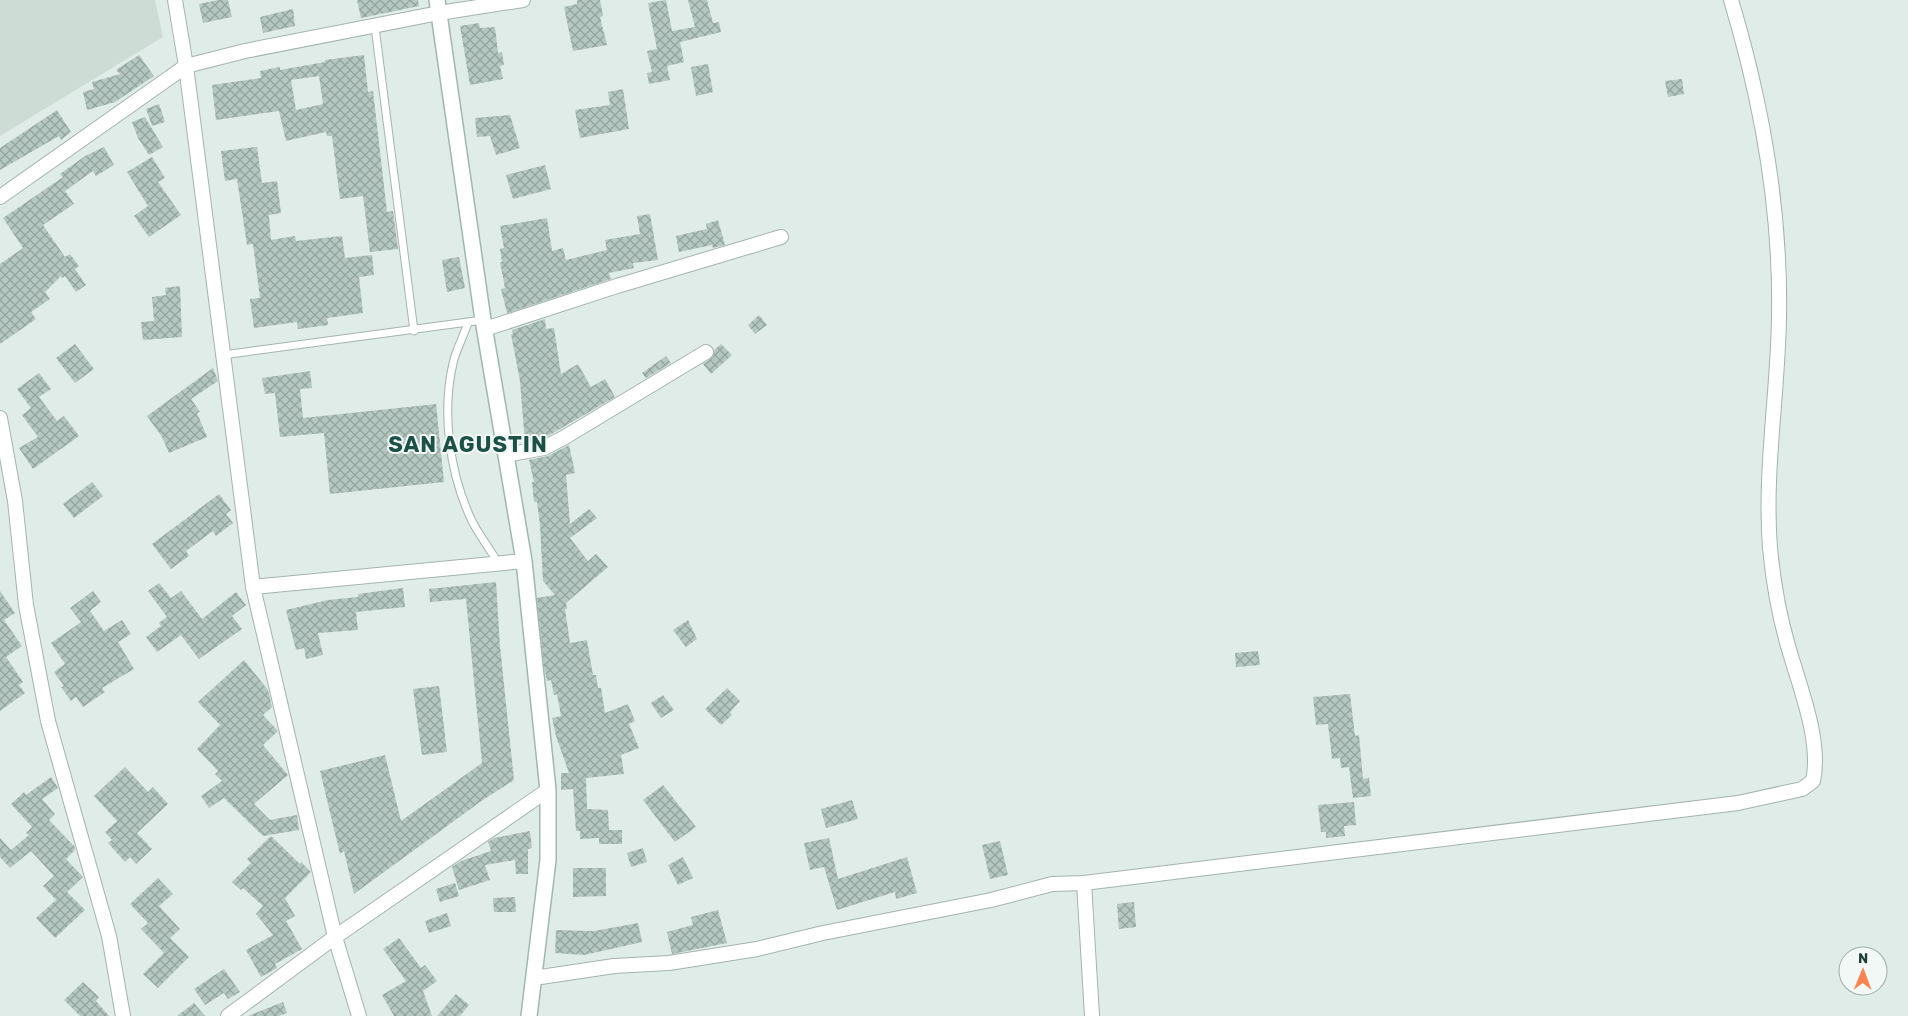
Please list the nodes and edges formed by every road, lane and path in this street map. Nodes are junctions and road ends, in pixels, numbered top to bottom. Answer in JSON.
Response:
{"nodes":[{"id":1,"x":175,"y":0,"type":"edge"},
{"id":2,"x":523,"y":0,"type":"edge"},
{"id":3,"x":1731,"y":0,"type":"edge"},
{"id":4,"x":438,"y":7,"type":"edge"},
{"id":5,"x":375,"y":27,"type":"junction"},
{"id":6,"x":186,"y":66,"type":"junction"},
{"id":7,"x":0,"y":197,"type":"edge"},
{"id":8,"x":781,"y":237,"type":"dead end"},
{"id":9,"x":468,"y":323,"type":"junction"},
{"id":10,"x":484,"y":324,"type":"junction"},
{"id":11,"x":414,"y":331,"type":"junction"},
{"id":12,"x":706,"y":352,"type":"dead end"},
{"id":13,"x":222,"y":355,"type":"junction"},
{"id":14,"x":0,"y":418,"type":"edge"},
{"id":15,"x":506,"y":456,"type":"junction"},
{"id":16,"x":524,"y":562,"type":"junction"},
{"id":17,"x":498,"y":563,"type":"junction"},
{"id":18,"x":253,"y":587,"type":"junction"},
{"id":19,"x":548,"y":790,"type":"junction"},
{"id":20,"x":1084,"y":883,"type":"junction"},
{"id":21,"x":335,"y":937,"type":"junction"},
{"id":22,"x":534,"y":978,"type":"junction"},
{"id":23,"x":123,"y":1016,"type":"edge"},
{"id":24,"x":228,"y":1016,"type":"edge"},
{"id":25,"x":359,"y":1016,"type":"edge"},
{"id":26,"x":529,"y":1016,"type":"edge"},
{"id":27,"x":1092,"y":1016,"type":"edge"}],
"edges":[{"from":1,"to":6,"type":"street"},
{"from":2,"to":4,"type":"street"},
{"from":3,"to":20,"type":"street"},
{"from":4,"to":5,"type":"street"},
{"from":4,"to":10,"type":"main road"},
{"from":5,"to":6,"type":"street"},
{"from":5,"to":11,"type":"lane"},
{"from":6,"to":7,"type":"street"},
{"from":6,"to":13,"type":"street"},
{"from":8,"to":10,"type":"street"},
{"from":9,"to":10,"type":"lane"},
{"from":9,"to":11,"type":"lane"},
{"from":9,"to":17,"type":"lane"},
{"from":10,"to":15,"type":"main road"},
{"from":11,"to":13,"type":"lane"},
{"from":12,"to":15,"type":"street"},
{"from":13,"to":18,"type":"street"},
{"from":14,"to":23,"type":"street"},
{"from":15,"to":16,"type":"main road"},
{"from":16,"to":17,"type":"street"},
{"from":16,"to":19,"type":"main road"},
{"from":17,"to":18,"type":"street"},
{"from":18,"to":21,"type":"street"},
{"from":19,"to":21,"type":"street"},
{"from":19,"to":22,"type":"main road"},
{"from":20,"to":22,"type":"street"},
{"from":20,"to":27,"type":"street"},
{"from":21,"to":24,"type":"street"},
{"from":21,"to":25,"type":"street"},
{"from":22,"to":26,"type":"main road"}]}
